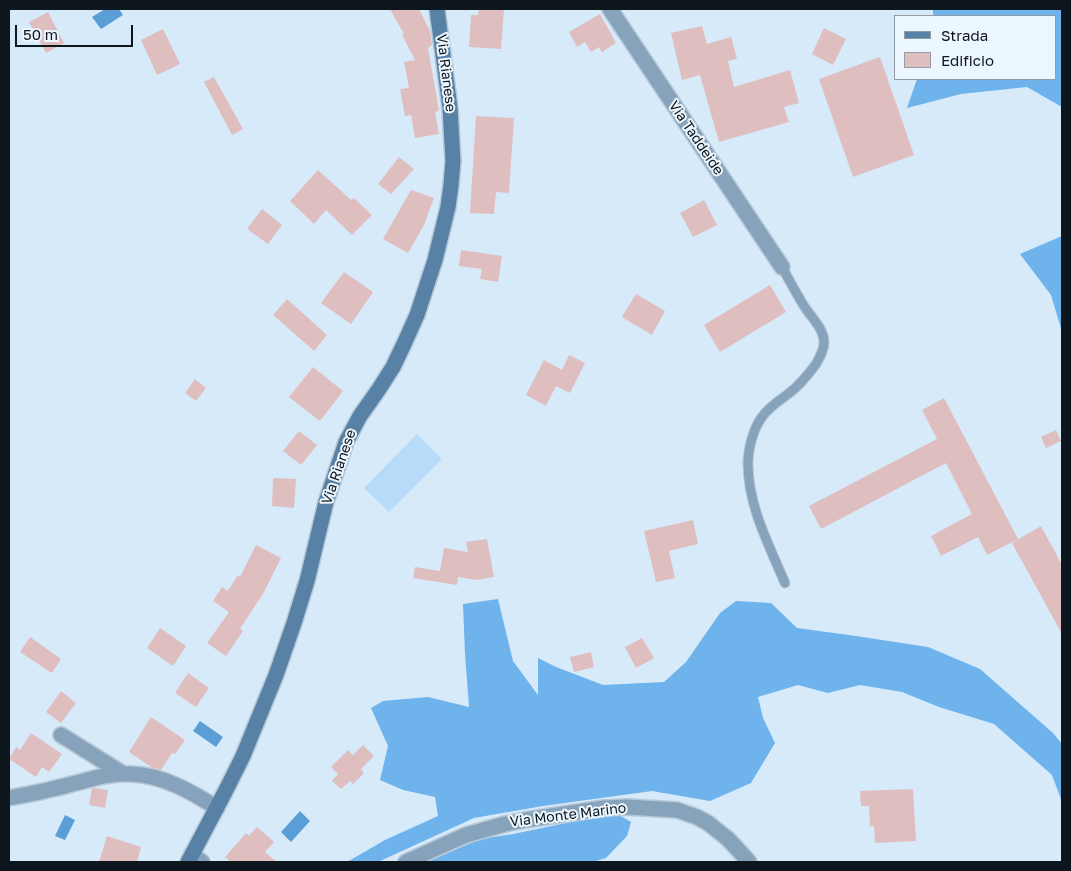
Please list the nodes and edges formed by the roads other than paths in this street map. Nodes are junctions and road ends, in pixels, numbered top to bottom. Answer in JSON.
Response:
{"nodes":[{"id":1,"x":437,"y":9,"type":"edge"},
{"id":2,"x":610,"y":9,"type":"edge"},
{"id":3,"x":782,"y":266,"type":"joint"},
{"id":4,"x":785,"y":583,"type":"dead end"},
{"id":5,"x":61,"y":735,"type":"dead end"},
{"id":6,"x":122,"y":774,"type":"junction"},
{"id":7,"x":9,"y":798,"type":"edge"},
{"id":8,"x":217,"y":808,"type":"junction"},
{"id":9,"x":194,"y":860,"type":"edge"},
{"id":10,"x":406,"y":862,"type":"edge"},
{"id":11,"x":749,"y":862,"type":"edge"}],
"edges":[{"from":1,"to":8,"type":"main road","name":"Via Rianese"},
{"from":2,"to":3,"type":"street","name":"Via Taddeide"},
{"from":3,"to":4,"type":"lane"},
{"from":5,"to":6,"type":"street"},
{"from":6,"to":7,"type":"street"},
{"from":6,"to":8,"type":"street"},
{"from":8,"to":9,"type":"main road","name":"Via Rianese"},
{"from":10,"to":11,"type":"street","name":"Via Monte Marino"}]}
